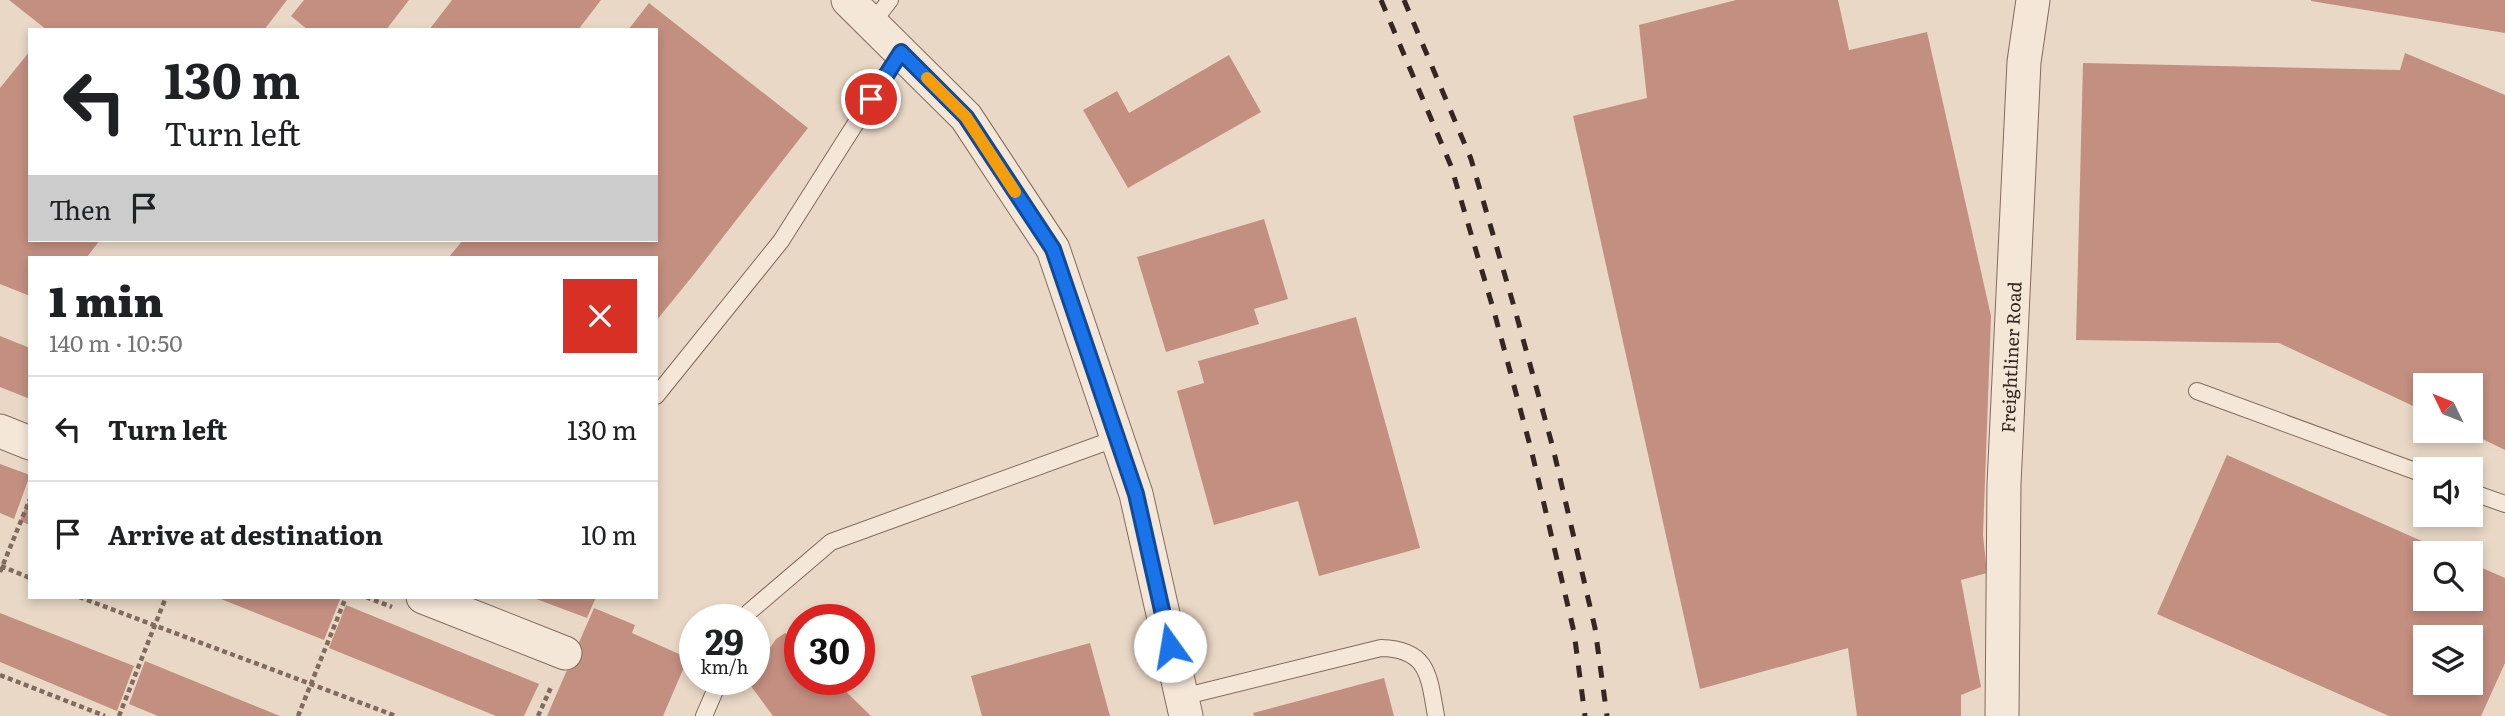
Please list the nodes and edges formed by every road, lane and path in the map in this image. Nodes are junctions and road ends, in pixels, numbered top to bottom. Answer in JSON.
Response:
{"nodes":[{"id":1,"x":848,"y":0,"type":"edge"},
{"id":2,"x":2033,"y":0,"type":"edge"},
{"id":3,"x":881,"y":11,"type":"edge"},
{"id":4,"x":901,"y":52,"type":"junction"},
{"id":5,"x":2197,"y":390,"type":"dead end"},
{"id":6,"x":658,"y":394,"type":"edge"},
{"id":7,"x":0,"y":431,"type":"edge"},
{"id":8,"x":1117,"y":438,"type":"junction"},
{"id":9,"x":28,"y":442,"type":"edge"},
{"id":10,"x":2413,"y":470,"type":"edge"},
{"id":11,"x":2483,"y":496,"type":"edge"},
{"id":12,"x":28,"y":504,"type":"edge"},
{"id":13,"x":2505,"y":504,"type":"edge"},
{"id":14,"x":1,"y":568,"type":"edge"},
{"id":15,"x":28,"y":577,"type":"edge"},
{"id":16,"x":84,"y":599,"type":"edge"},
{"id":17,"x":165,"y":599,"type":"edge"},
{"id":18,"x":345,"y":599,"type":"edge"},
{"id":19,"x":428,"y":599,"type":"edge"},
{"id":20,"x":757,"y":604,"type":"edge"},
{"id":21,"x":153,"y":626,"type":"junction"},
{"id":22,"x":565,"y":653,"type":"dead end"},
{"id":23,"x":0,"y":675,"type":"edge"},
{"id":24,"x":310,"y":682,"type":"junction"},
{"id":25,"x":713,"y":695,"type":"edge"},
{"id":26,"x":1184,"y":706,"type":"edge"},
{"id":27,"x":105,"y":716,"type":"edge"},
{"id":28,"x":119,"y":716,"type":"edge"},
{"id":29,"x":298,"y":716,"type":"edge"},
{"id":30,"x":396,"y":716,"type":"edge"},
{"id":31,"x":704,"y":716,"type":"edge"},
{"id":32,"x":1436,"y":716,"type":"edge"},
{"id":33,"x":2002,"y":716,"type":"edge"}],
"edges":[{"from":1,"to":3,"type":"street"},
{"from":2,"to":33,"type":"street","name":"Freightliner Road"},
{"from":3,"to":4,"type":"street"},
{"from":4,"to":6,"type":"lane"},
{"from":4,"to":8,"type":"street"},
{"from":5,"to":10,"type":"lane"},
{"from":7,"to":9,"type":"street"},
{"from":8,"to":20,"type":"lane"},
{"from":8,"to":26,"type":"street"},
{"from":11,"to":13,"type":"lane"},
{"from":12,"to":14,"type":"path"},
{"from":14,"to":15,"type":"path"},
{"from":16,"to":21,"type":"path"},
{"from":17,"to":21,"type":"path"},
{"from":18,"to":24,"type":"path"},
{"from":19,"to":22,"type":"street"},
{"from":21,"to":24,"type":"path"},
{"from":21,"to":28,"type":"path"},
{"from":23,"to":27,"type":"path"},
{"from":24,"to":29,"type":"path"},
{"from":24,"to":30,"type":"path"},
{"from":25,"to":31,"type":"lane"},
{"from":26,"to":32,"type":"lane"}]}
